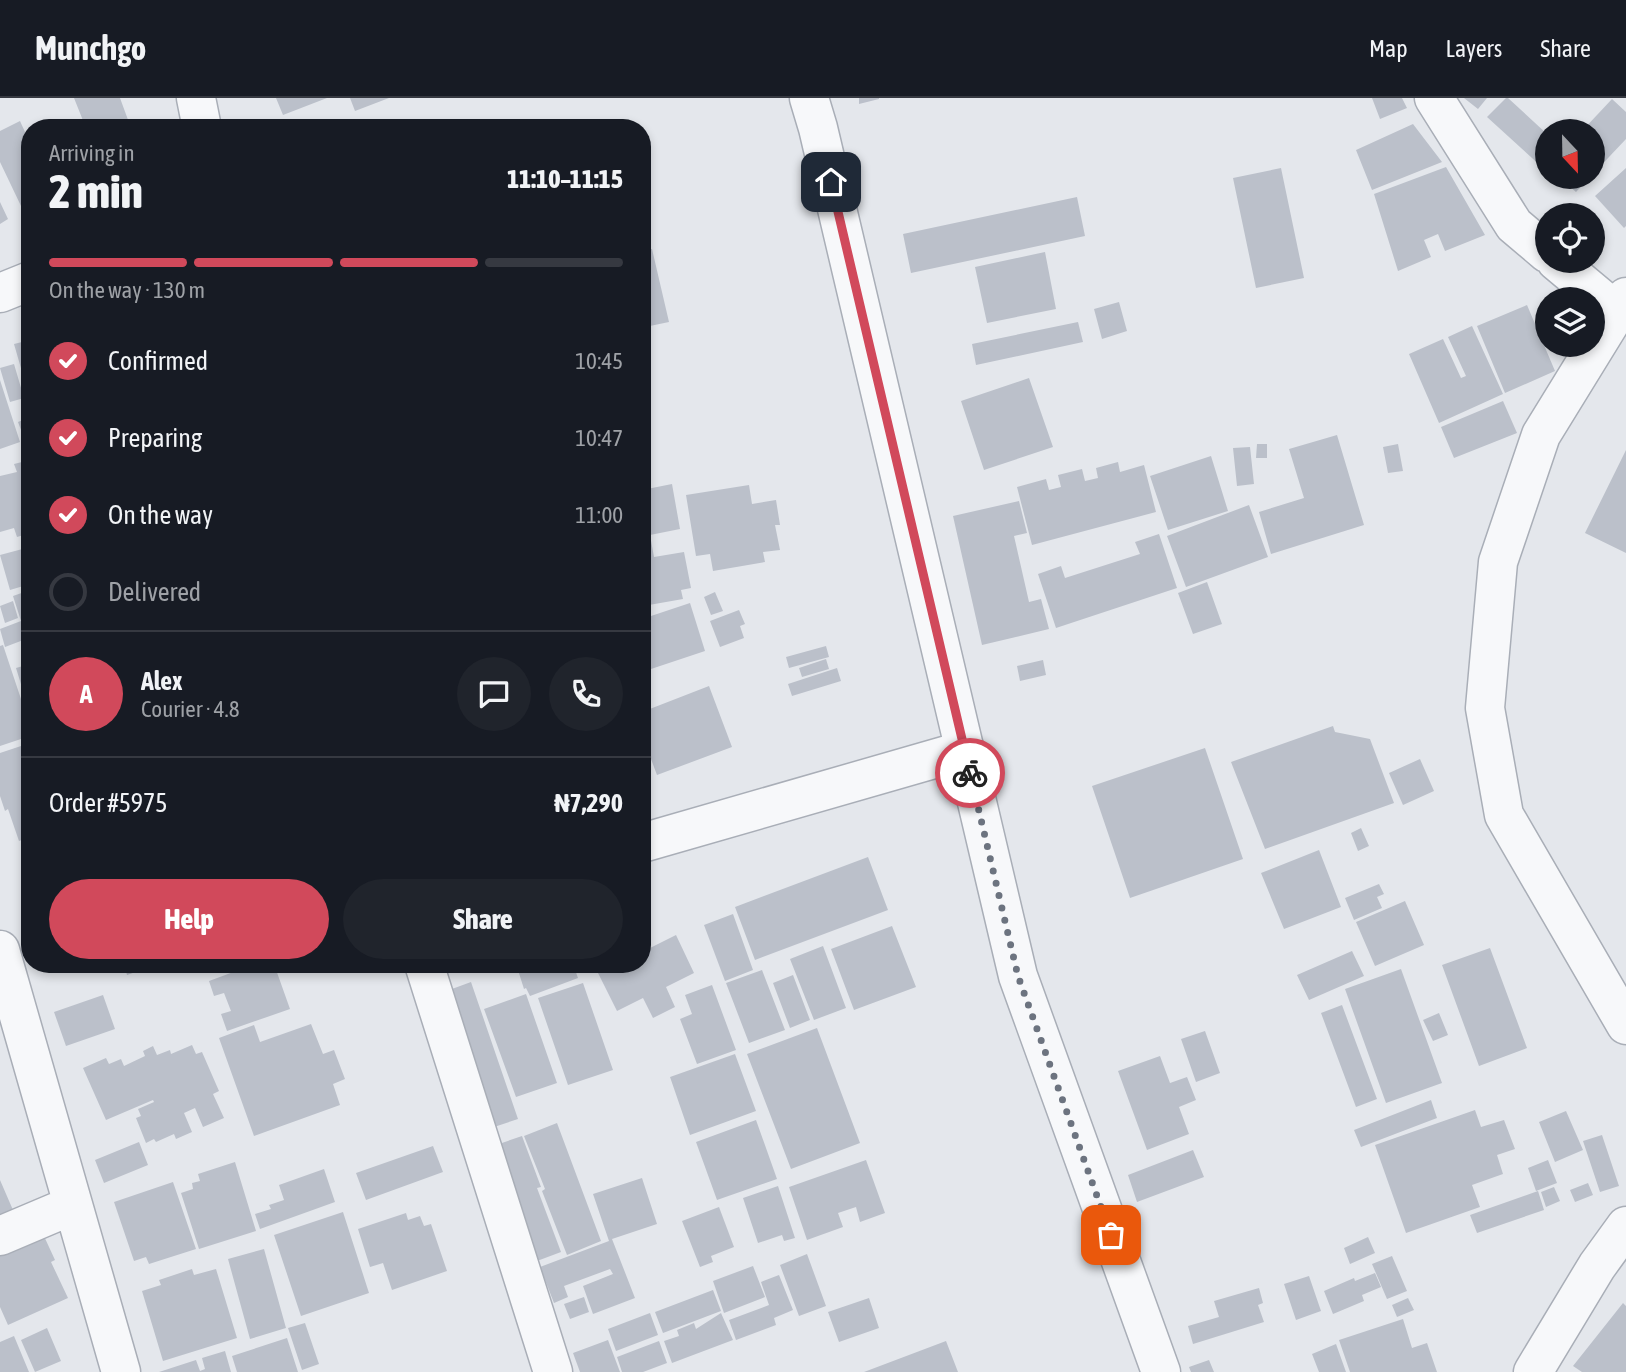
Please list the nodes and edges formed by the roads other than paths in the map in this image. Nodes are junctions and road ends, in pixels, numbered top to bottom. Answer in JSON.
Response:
{"nodes":[{"id":1,"x":196,"y":98,"type":"edge"},
{"id":2,"x":809,"y":98,"type":"edge"},
{"id":3,"x":1434,"y":98,"type":"edge"},
{"id":4,"x":200,"y":119,"type":"edge"},
{"id":5,"x":1535,"y":243,"type":"edge"},
{"id":6,"x":1574,"y":273,"type":"edge"},
{"id":7,"x":21,"y":285,"type":"edge"},
{"id":8,"x":0,"y":293,"type":"edge"},
{"id":9,"x":1621,"y":304,"type":"edge"},
{"id":10,"x":965,"y":750,"type":"junction"},
{"id":11,"x":651,"y":840,"type":"edge"},
{"id":12,"x":0,"y":950,"type":"edge"},
{"id":13,"x":427,"y":973,"type":"edge"},
{"id":14,"x":1626,"y":1025,"type":"edge"},
{"id":15,"x":73,"y":1205,"type":"junction"},
{"id":16,"x":1626,"y":1226,"type":"edge"},
{"id":17,"x":0,"y":1236,"type":"edge"},
{"id":18,"x":121,"y":1372,"type":"edge"},
{"id":19,"x":553,"y":1372,"type":"edge"},
{"id":20,"x":1161,"y":1372,"type":"edge"},
{"id":21,"x":1533,"y":1372,"type":"edge"}],
"edges":[{"from":1,"to":4,"type":"street"},
{"from":2,"to":10,"type":"street"},
{"from":3,"to":5,"type":"street"},
{"from":6,"to":9,"type":"street"},
{"from":7,"to":8,"type":"street"},
{"from":9,"to":14,"type":"street"},
{"from":10,"to":11,"type":"street"},
{"from":10,"to":20,"type":"street"},
{"from":12,"to":15,"type":"street"},
{"from":13,"to":19,"type":"street"},
{"from":15,"to":17,"type":"street"},
{"from":15,"to":18,"type":"street"},
{"from":16,"to":21,"type":"street"}]}
